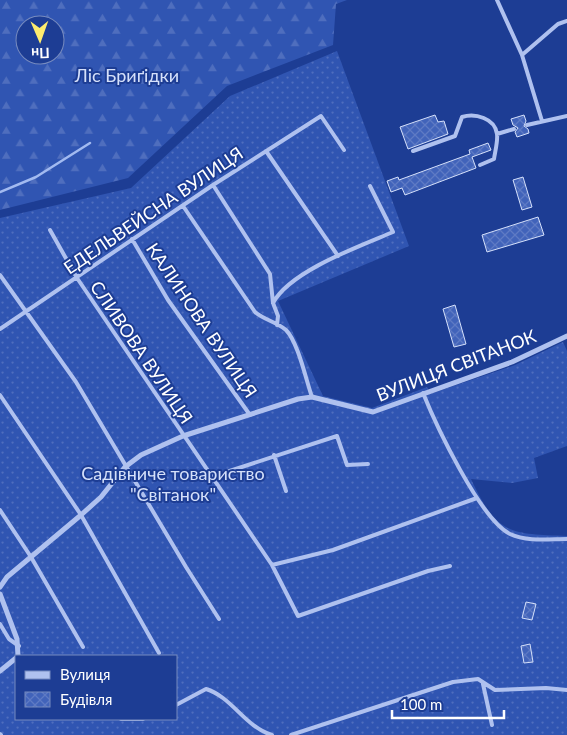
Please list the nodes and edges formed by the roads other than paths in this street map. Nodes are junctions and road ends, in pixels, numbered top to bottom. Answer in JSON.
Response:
{"nodes":[{"id":1,"x":497,"y":0,"type":"edge"},
{"id":2,"x":567,"y":21,"type":"edge"},
{"id":3,"x":522,"y":55,"type":"junction"},
{"id":4,"x":567,"y":116,"type":"edge"},
{"id":5,"x":542,"y":121,"type":"junction"},
{"id":6,"x":527,"y":125,"type":"dead end"},
{"id":7,"x":514,"y":129,"type":"dead end"},
{"id":8,"x":497,"y":134,"type":"junction"},
{"id":9,"x":344,"y":150,"type":"dead end"},
{"id":10,"x":266,"y":151,"type":"junction"},
{"id":11,"x":414,"y":151,"type":"dead end"},
{"id":12,"x":480,"y":164,"type":"dead end"},
{"id":13,"x":214,"y":185,"type":"junction"},
{"id":14,"x":370,"y":186,"type":"dead end"},
{"id":15,"x":183,"y":206,"type":"junction"},
{"id":16,"x":50,"y":230,"type":"dead end"},
{"id":17,"x":132,"y":240,"type":"junction"},
{"id":18,"x":338,"y":256,"type":"junction"},
{"id":19,"x":0,"y":275,"type":"edge"},
{"id":20,"x":77,"y":278,"type":"junction"},
{"id":21,"x":273,"y":303,"type":"junction"},
{"id":22,"x":25,"y":311,"type":"junction"},
{"id":23,"x":277,"y":325,"type":"junction"},
{"id":24,"x":0,"y":328,"type":"edge"},
{"id":25,"x":566,"y":338,"type":"edge"},
{"id":26,"x":423,"y":392,"type":"junction"},
{"id":27,"x":0,"y":395,"type":"edge"},
{"id":28,"x":312,"y":397,"type":"junction"},
{"id":29,"x":250,"y":415,"type":"junction"},
{"id":30,"x":182,"y":436,"type":"junction"},
{"id":31,"x":274,"y":455,"type":"junction"},
{"id":32,"x":368,"y":464,"type":"dead end"},
{"id":33,"x":125,"y":466,"type":"junction"},
{"id":34,"x":211,"y":477,"type":"junction"},
{"id":35,"x":286,"y":491,"type":"dead end"},
{"id":36,"x":477,"y":498,"type":"junction"},
{"id":37,"x":0,"y":510,"type":"edge"},
{"id":38,"x":81,"y":514,"type":"junction"},
{"id":39,"x":567,"y":539,"type":"edge"},
{"id":40,"x":31,"y":557,"type":"junction"},
{"id":41,"x":272,"y":565,"type":"junction"},
{"id":42,"x":450,"y":566,"type":"dead end"},
{"id":43,"x":0,"y":587,"type":"edge"},
{"id":44,"x":0,"y":594,"type":"edge"},
{"id":45,"x":219,"y":619,"type":"dead end"},
{"id":46,"x":0,"y":624,"type":"edge"},
{"id":47,"x":19,"y":646,"type":"junction"},
{"id":48,"x":83,"y":647,"type":"dead end"},
{"id":49,"x":159,"y":653,"type":"dead end"},
{"id":50,"x":17,"y":655,"type":"edge"},
{"id":51,"x":15,"y":659,"type":"edge"},
{"id":52,"x":0,"y":671,"type":"edge"},
{"id":53,"x":483,"y":684,"type":"junction"},
{"id":54,"x":567,"y":690,"type":"edge"},
{"id":55,"x":178,"y":704,"type":"edge"},
{"id":56,"x":492,"y":725,"type":"dead end"},
{"id":57,"x":272,"y":735,"type":"edge"},
{"id":58,"x":291,"y":735,"type":"edge"}],
"edges":[{"from":1,"to":3,"type":"lane"},
{"from":2,"to":3,"type":"lane"},
{"from":3,"to":5,"type":"lane"},
{"from":4,"to":5,"type":"lane"},
{"from":5,"to":6,"type":"lane"},
{"from":7,"to":8,"type":"lane"},
{"from":8,"to":11,"type":"lane"},
{"from":8,"to":12,"type":"lane"},
{"from":9,"to":10,"type":"lane","name":"ЕДЕЛЬВЕЙСНА ВУЛИЦЯ"},
{"from":10,"to":13,"type":"lane","name":"ЕДЕЛЬВЕЙСНА ВУЛИЦЯ"},
{"from":10,"to":18,"type":"lane"},
{"from":13,"to":15,"type":"lane","name":"ЕДЕЛЬВЕЙСНА ВУЛИЦЯ"},
{"from":13,"to":21,"type":"lane"},
{"from":14,"to":18,"type":"lane"},
{"from":15,"to":17,"type":"lane","name":"ЕДЕЛЬВЕЙСНА ВУЛИЦЯ"},
{"from":15,"to":23,"type":"lane"},
{"from":16,"to":20,"type":"lane","name":"СЛИВОВА ВУЛИЦЯ"},
{"from":17,"to":20,"type":"lane","name":"ЕДЕЛЬВЕЙСНА ВУЛИЦЯ"},
{"from":17,"to":29,"type":"lane","name":"КАЛИНОВА ВУЛИЦЯ"},
{"from":18,"to":21,"type":"lane"},
{"from":19,"to":22,"type":"lane"},
{"from":20,"to":22,"type":"lane","name":"ЕДЕЛЬВЕЙСНА ВУЛИЦЯ"},
{"from":20,"to":30,"type":"lane","name":"СЛИВОВА ВУЛИЦЯ"},
{"from":21,"to":23,"type":"lane"},
{"from":22,"to":24,"type":"lane","name":"ЕДЕЛЬВЕЙСНА ВУЛИЦЯ"},
{"from":22,"to":33,"type":"lane"},
{"from":23,"to":28,"type":"lane"},
{"from":25,"to":26,"type":"street","name":"ВУЛИЦЯ СВІТАНОК"},
{"from":26,"to":28,"type":"street","name":"ВУЛИЦЯ СВІТАНОК"},
{"from":26,"to":36,"type":"lane"},
{"from":27,"to":38,"type":"lane"},
{"from":28,"to":29,"type":"street","name":"ВУЛИЦЯ СВІТАНОК"},
{"from":29,"to":30,"type":"street","name":"ВУЛИЦЯ СВІТАНОК"},
{"from":30,"to":33,"type":"street","name":"ВУЛИЦЯ СВІТАНОК"},
{"from":30,"to":34,"type":"lane","name":"СЛИВОВА ВУЛИЦЯ"},
{"from":31,"to":32,"type":"lane"},
{"from":31,"to":34,"type":"lane"},
{"from":31,"to":35,"type":"lane"},
{"from":33,"to":38,"type":"street","name":"ВУЛИЦЯ СВІТАНОК"},
{"from":33,"to":45,"type":"lane"},
{"from":34,"to":41,"type":"lane","name":"СЛИВОВА ВУЛИЦЯ"},
{"from":36,"to":39,"type":"lane"},
{"from":36,"to":41,"type":"lane"},
{"from":37,"to":40,"type":"lane"},
{"from":38,"to":40,"type":"street","name":"ВУЛИЦЯ СВІТАНОК"},
{"from":38,"to":49,"type":"lane"},
{"from":40,"to":43,"type":"street","name":"ВУЛИЦЯ СВІТАНОК"},
{"from":40,"to":48,"type":"lane"},
{"from":41,"to":42,"type":"lane","name":"СЛИВОВА ВУЛИЦЯ"},
{"from":44,"to":47,"type":"street"},
{"from":46,"to":47,"type":"lane"},
{"from":47,"to":50,"type":"street"},
{"from":51,"to":52,"type":"street"},
{"from":53,"to":54,"type":"lane"},
{"from":53,"to":56,"type":"lane"},
{"from":53,"to":58,"type":"lane"},
{"from":55,"to":57,"type":"lane"}]}
